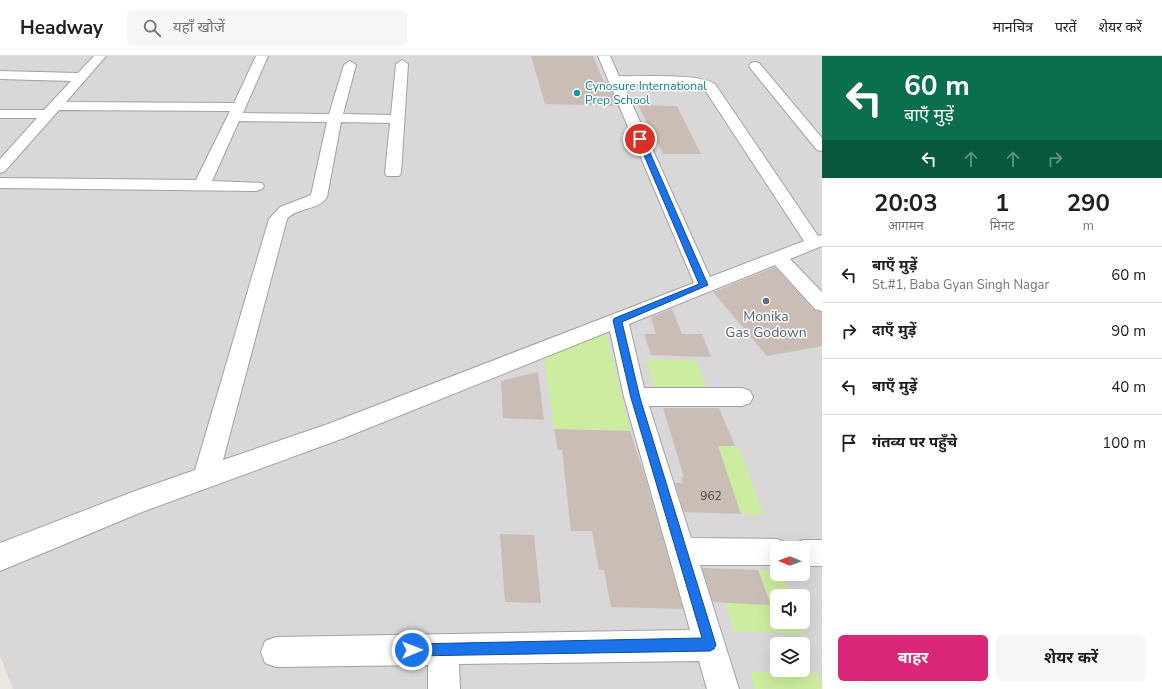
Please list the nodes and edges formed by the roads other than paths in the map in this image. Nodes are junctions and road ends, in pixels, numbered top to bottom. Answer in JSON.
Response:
{"nodes":[{"id":1,"x":100,"y":56,"type":"edge"},
{"id":2,"x":262,"y":56,"type":"edge"},
{"id":3,"x":604,"y":56,"type":"edge"},
{"id":4,"x":402,"y":64,"type":"dead end"},
{"id":5,"x":350,"y":65,"type":"dead end"},
{"id":6,"x":755,"y":66,"type":"dead end"},
{"id":7,"x":0,"y":75,"type":"edge"},
{"id":8,"x":82,"y":77,"type":"junction"},
{"id":9,"x":615,"y":80,"type":"junction"},
{"id":10,"x":52,"y":110,"type":"junction"},
{"id":11,"x":236,"y":112,"type":"junction"},
{"id":12,"x":0,"y":114,"type":"edge"},
{"id":13,"x":335,"y":117,"type":"junction"},
{"id":14,"x":398,"y":119,"type":"junction"},
{"id":15,"x":822,"y":147,"type":"edge"},
{"id":16,"x":0,"y":168,"type":"edge"},
{"id":17,"x":393,"y":173,"type":"dead end"},
{"id":18,"x":0,"y":183,"type":"edge"},
{"id":19,"x":202,"y":185,"type":"junction"},
{"id":20,"x":256,"y":186,"type":"dead end"},
{"id":21,"x":818,"y":241,"type":"edge"},
{"id":22,"x":778,"y":257,"type":"junction"},
{"id":23,"x":704,"y":285,"type":"junction"},
{"id":24,"x":822,"y":304,"type":"edge"},
{"id":25,"x":618,"y":320,"type":"junction"},
{"id":26,"x":742,"y":397,"type":"dead end"},
{"id":27,"x":635,"y":398,"type":"junction"},
{"id":28,"x":206,"y":477,"type":"junction"},
{"id":29,"x":681,"y":551,"type":"junction"},
{"id":30,"x":770,"y":552,"type":"edge"},
{"id":31,"x":810,"y":553,"type":"edge"},
{"id":32,"x":822,"y":553,"type":"edge"},
{"id":33,"x":0,"y":557,"type":"edge"},
{"id":34,"x":710,"y":645,"type":"junction"},
{"id":35,"x":443,"y":650,"type":"junction"},
{"id":36,"x":276,"y":652,"type":"dead end"},
{"id":37,"x":444,"y":689,"type":"edge"},
{"id":38,"x":723,"y":689,"type":"edge"}],
"edges":[{"from":1,"to":8,"type":"street"},
{"from":2,"to":11,"type":"street"},
{"from":3,"to":9,"type":"street"},
{"from":4,"to":14,"type":"street"},
{"from":5,"to":13,"type":"street"},
{"from":6,"to":15,"type":"street"},
{"from":7,"to":8,"type":"street"},
{"from":8,"to":10,"type":"street"},
{"from":9,"to":21,"type":"street"},
{"from":9,"to":23,"type":"street"},
{"from":10,"to":11,"type":"street"},
{"from":10,"to":12,"type":"street"},
{"from":10,"to":16,"type":"street"},
{"from":11,"to":13,"type":"street"},
{"from":11,"to":19,"type":"street"},
{"from":13,"to":14,"type":"street"},
{"from":13,"to":28,"type":"street"},
{"from":14,"to":17,"type":"street"},
{"from":18,"to":19,"type":"street"},
{"from":19,"to":20,"type":"street"},
{"from":21,"to":22,"type":"street"},
{"from":22,"to":23,"type":"street"},
{"from":22,"to":24,"type":"street"},
{"from":23,"to":25,"type":"street"},
{"from":25,"to":27,"type":"street"},
{"from":25,"to":28,"type":"street"},
{"from":26,"to":27,"type":"street"},
{"from":27,"to":29,"type":"street"},
{"from":28,"to":33,"type":"street"},
{"from":29,"to":30,"type":"street"},
{"from":29,"to":34,"type":"street"},
{"from":31,"to":32,"type":"street"},
{"from":34,"to":35,"type":"street"},
{"from":34,"to":38,"type":"street"},
{"from":35,"to":36,"type":"street"},
{"from":35,"to":37,"type":"street"}]}
